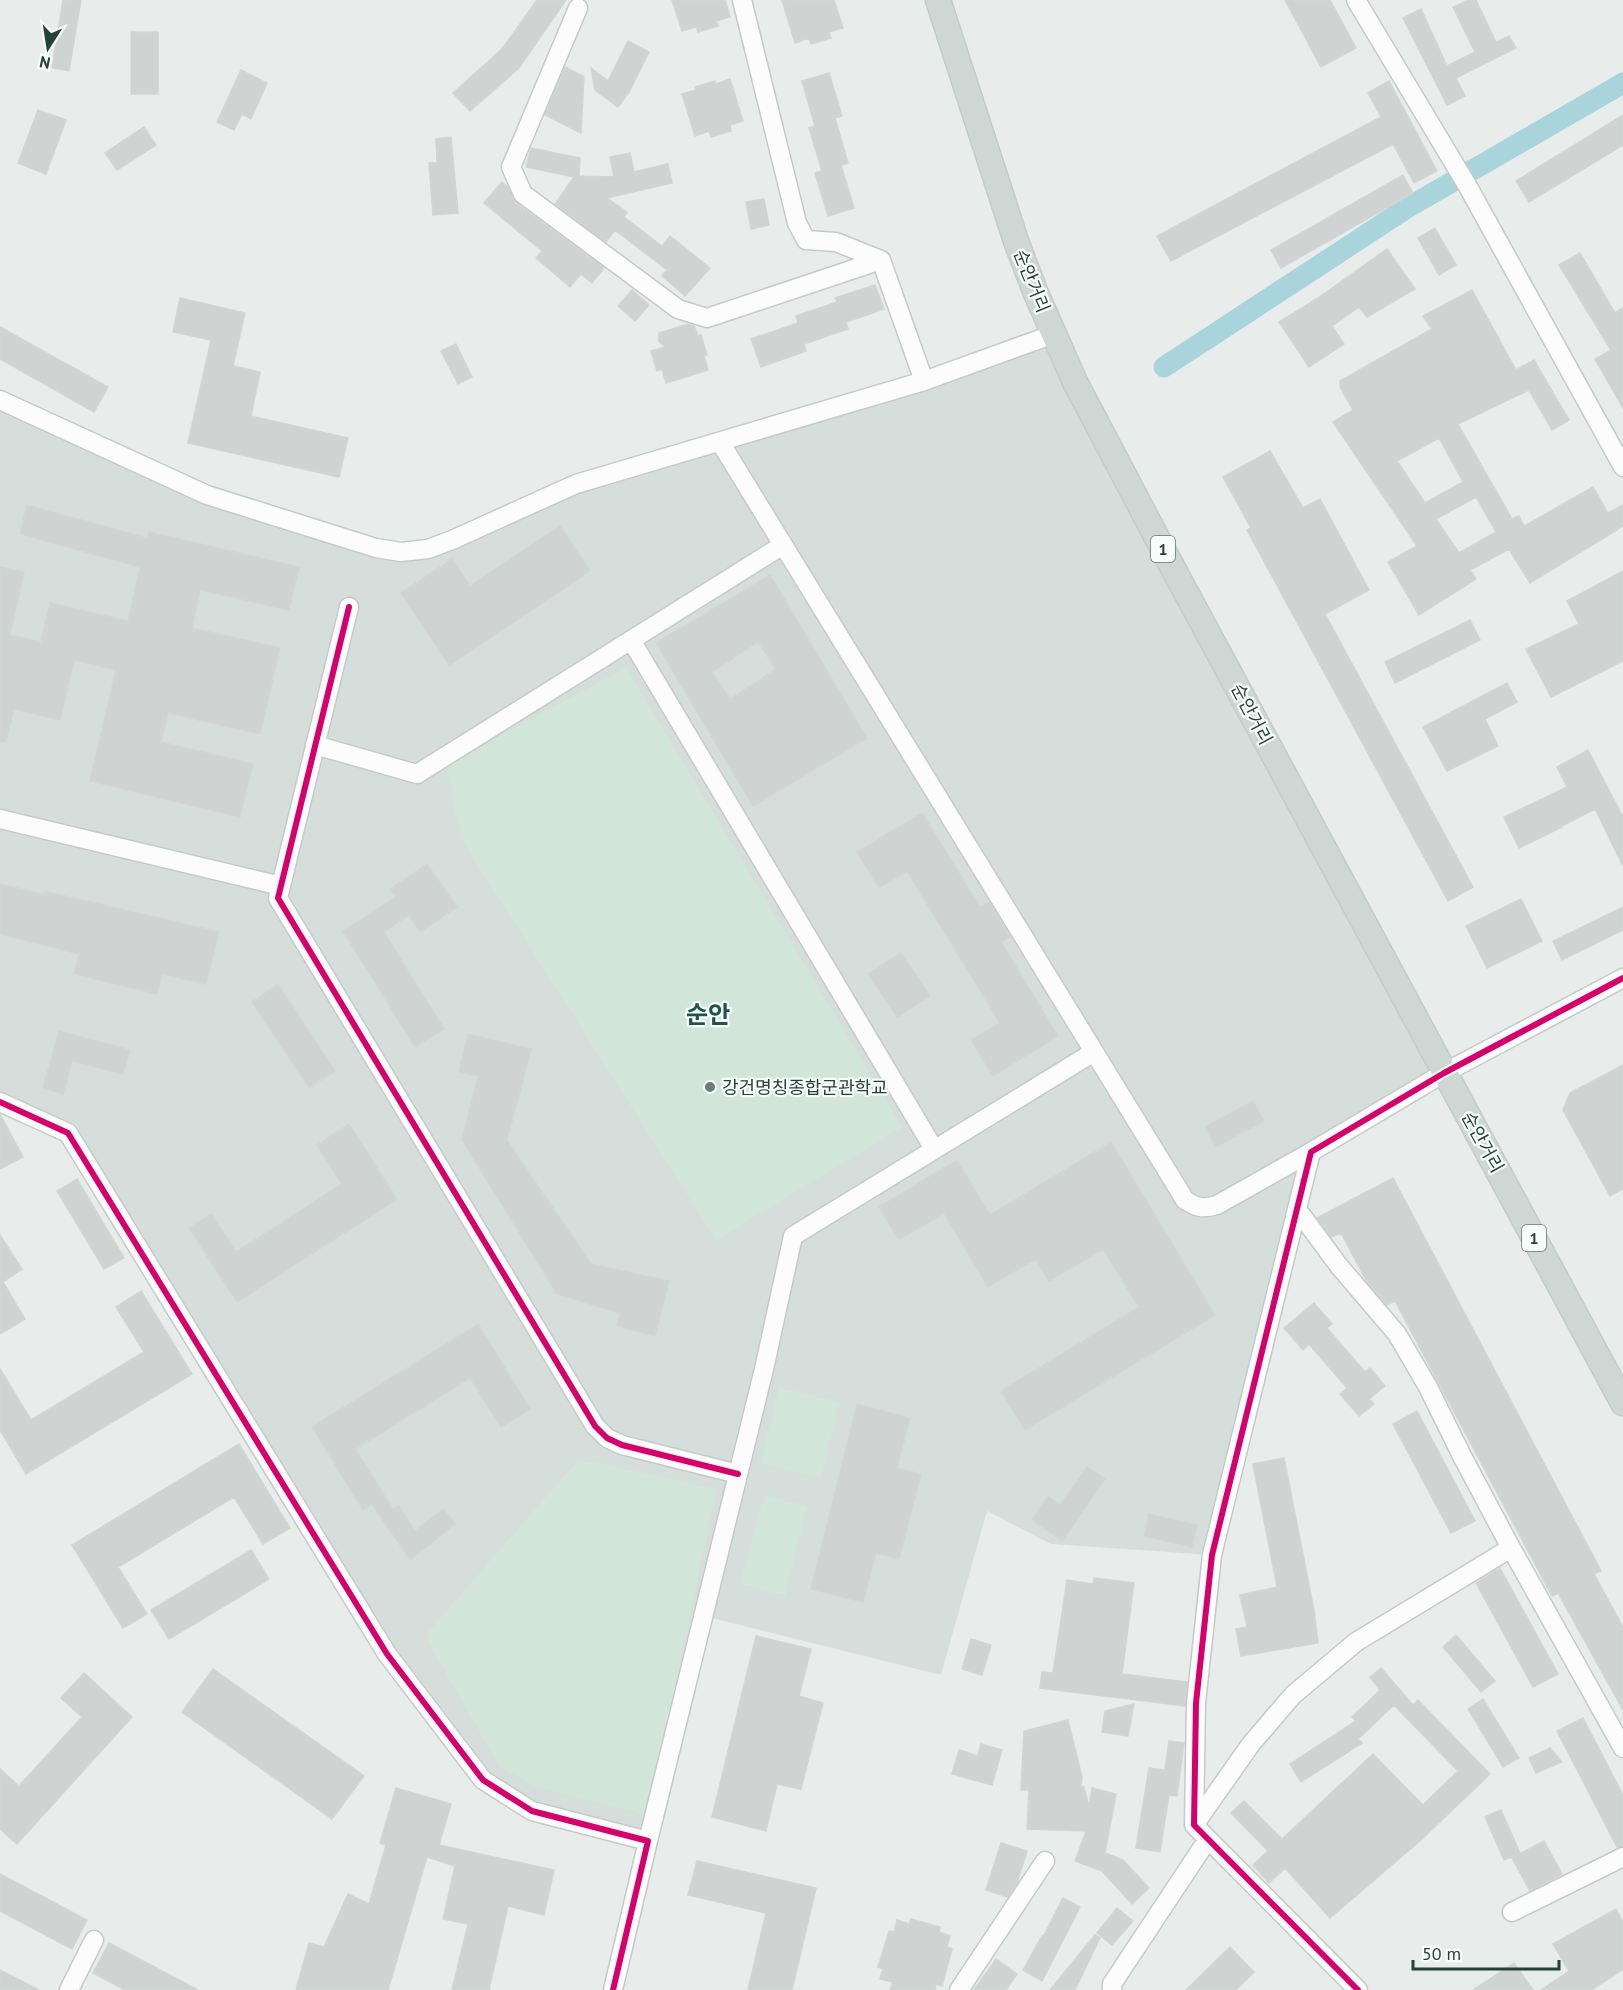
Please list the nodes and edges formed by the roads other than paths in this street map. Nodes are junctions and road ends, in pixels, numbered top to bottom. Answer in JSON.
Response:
{"nodes":[{"id":1,"x":742,"y":0,"type":"edge"},
{"id":2,"x":938,"y":0,"type":"edge"},
{"id":3,"x":1356,"y":0,"type":"edge"},
{"id":4,"x":578,"y":8,"type":"dead end"},
{"id":5,"x":881,"y":260,"type":"junction"},
{"id":6,"x":1054,"y":334,"type":"junction"},
{"id":7,"x":924,"y":381,"type":"junction"},
{"id":8,"x":0,"y":400,"type":"edge"},
{"id":9,"x":720,"y":442,"type":"junction"},
{"id":10,"x":1623,"y":467,"type":"edge"},
{"id":11,"x":783,"y":545,"type":"junction"},
{"id":12,"x":348,"y":607,"type":"dead end"},
{"id":13,"x":631,"y":640,"type":"junction"},
{"id":14,"x":315,"y":745,"type":"junction"},
{"id":15,"x":0,"y":819,"type":"edge"},
{"id":16,"x":281,"y":886,"type":"junction"},
{"id":17,"x":1623,"y":978,"type":"edge"},
{"id":18,"x":1094,"y":1052,"type":"junction"},
{"id":19,"x":1444,"y":1073,"type":"junction"},
{"id":20,"x":0,"y":1102,"type":"edge"},
{"id":21,"x":934,"y":1149,"type":"junction"},
{"id":22,"x":1311,"y":1152,"type":"junction"},
{"id":23,"x":1297,"y":1209,"type":"junction"},
{"id":24,"x":1623,"y":1403,"type":"edge"},
{"id":25,"x":738,"y":1474,"type":"junction"},
{"id":26,"x":1511,"y":1548,"type":"junction"},
{"id":27,"x":1623,"y":1748,"type":"edge"},
{"id":28,"x":1194,"y":1825,"type":"junction"},
{"id":29,"x":1208,"y":1839,"type":"junction"},
{"id":30,"x":648,"y":1841,"type":"junction"},
{"id":31,"x":1623,"y":1857,"type":"edge"},
{"id":32,"x":1045,"y":1861,"type":"dead end"},
{"id":33,"x":1512,"y":1912,"type":"dead end"},
{"id":34,"x":93,"y":1940,"type":"dead end"},
{"id":35,"x":69,"y":1990,"type":"edge"},
{"id":36,"x":613,"y":1990,"type":"edge"},
{"id":37,"x":959,"y":1990,"type":"edge"},
{"id":38,"x":1112,"y":1990,"type":"edge"},
{"id":39,"x":1358,"y":1990,"type":"edge"}],
"edges":[{"from":1,"to":5,"type":"street"},
{"from":2,"to":6,"type":"main road","name":"순안거리","number":"1"},
{"from":3,"to":10,"type":"street"},
{"from":4,"to":5,"type":"street"},
{"from":5,"to":7,"type":"street"},
{"from":6,"to":7,"type":"street"},
{"from":6,"to":19,"type":"main road","name":"순안거리","number":"1"},
{"from":7,"to":9,"type":"street"},
{"from":8,"to":9,"type":"street"},
{"from":9,"to":11,"type":"street"},
{"from":11,"to":13,"type":"street"},
{"from":11,"to":18,"type":"street"},
{"from":12,"to":14,"type":"street"},
{"from":13,"to":14,"type":"street"},
{"from":13,"to":21,"type":"street"},
{"from":14,"to":16,"type":"street"},
{"from":15,"to":16,"type":"street"},
{"from":16,"to":25,"type":"street"},
{"from":17,"to":19,"type":"street"},
{"from":18,"to":21,"type":"street"},
{"from":18,"to":22,"type":"street"},
{"from":19,"to":22,"type":"street"},
{"from":19,"to":24,"type":"main road","name":"순안거리","number":"1"},
{"from":20,"to":30,"type":"street"},
{"from":21,"to":25,"type":"street"},
{"from":22,"to":23,"type":"street"},
{"from":23,"to":26,"type":"street"},
{"from":23,"to":28,"type":"street"},
{"from":25,"to":30,"type":"street"},
{"from":26,"to":27,"type":"street"},
{"from":26,"to":28,"type":"street"},
{"from":28,"to":29,"type":"street"},
{"from":29,"to":38,"type":"street"},
{"from":29,"to":39,"type":"street"},
{"from":30,"to":36,"type":"street"},
{"from":31,"to":33,"type":"street"},
{"from":32,"to":37,"type":"street"},
{"from":34,"to":35,"type":"street"}]}
